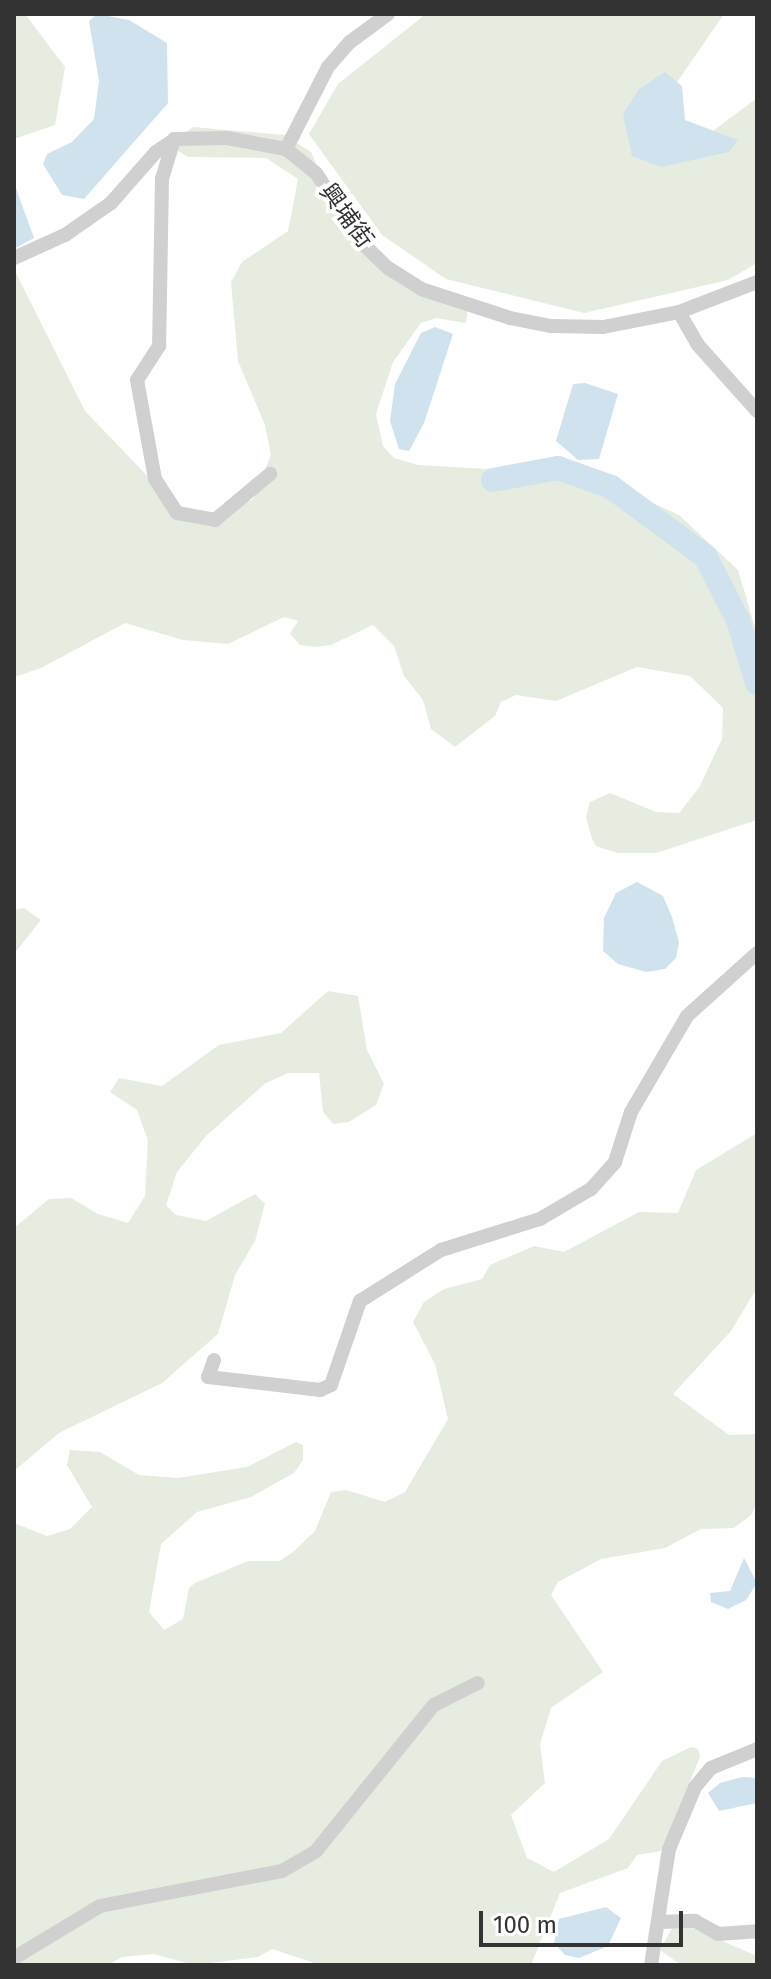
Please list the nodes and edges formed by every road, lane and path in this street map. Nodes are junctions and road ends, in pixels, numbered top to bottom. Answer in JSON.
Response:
{"nodes":[{"id":1,"x":388,"y":14,"type":"edge"},
{"id":2,"x":175,"y":139,"type":"junction"},
{"id":3,"x":286,"y":149,"type":"junction"},
{"id":4,"x":14,"y":258,"type":"edge"},
{"id":5,"x":757,"y":282,"type":"edge"},
{"id":6,"x":679,"y":312,"type":"junction"},
{"id":7,"x":757,"y":411,"type":"edge"},
{"id":8,"x":270,"y":474,"type":"dead end"},
{"id":9,"x":757,"y":953,"type":"edge"},
{"id":10,"x":214,"y":1360,"type":"dead end"},
{"id":11,"x":478,"y":1683,"type":"dead end"},
{"id":12,"x":757,"y":1749,"type":"edge"},
{"id":13,"x":658,"y":1922,"type":"junction"},
{"id":14,"x":757,"y":1931,"type":"edge"},
{"id":15,"x":14,"y":1958,"type":"edge"},
{"id":16,"x":651,"y":1965,"type":"edge"}],
"edges":[{"from":1,"to":3,"type":"street"},
{"from":2,"to":3,"type":"street","name":"興埔街"},
{"from":2,"to":4,"type":"street"},
{"from":2,"to":8,"type":"street"},
{"from":3,"to":6,"type":"street","name":"興埔街"},
{"from":5,"to":6,"type":"street","name":"興埔街"},
{"from":6,"to":7,"type":"street"},
{"from":9,"to":10,"type":"street"},
{"from":11,"to":15,"type":"street"},
{"from":12,"to":13,"type":"street"},
{"from":13,"to":14,"type":"street"},
{"from":13,"to":16,"type":"street"}]}
